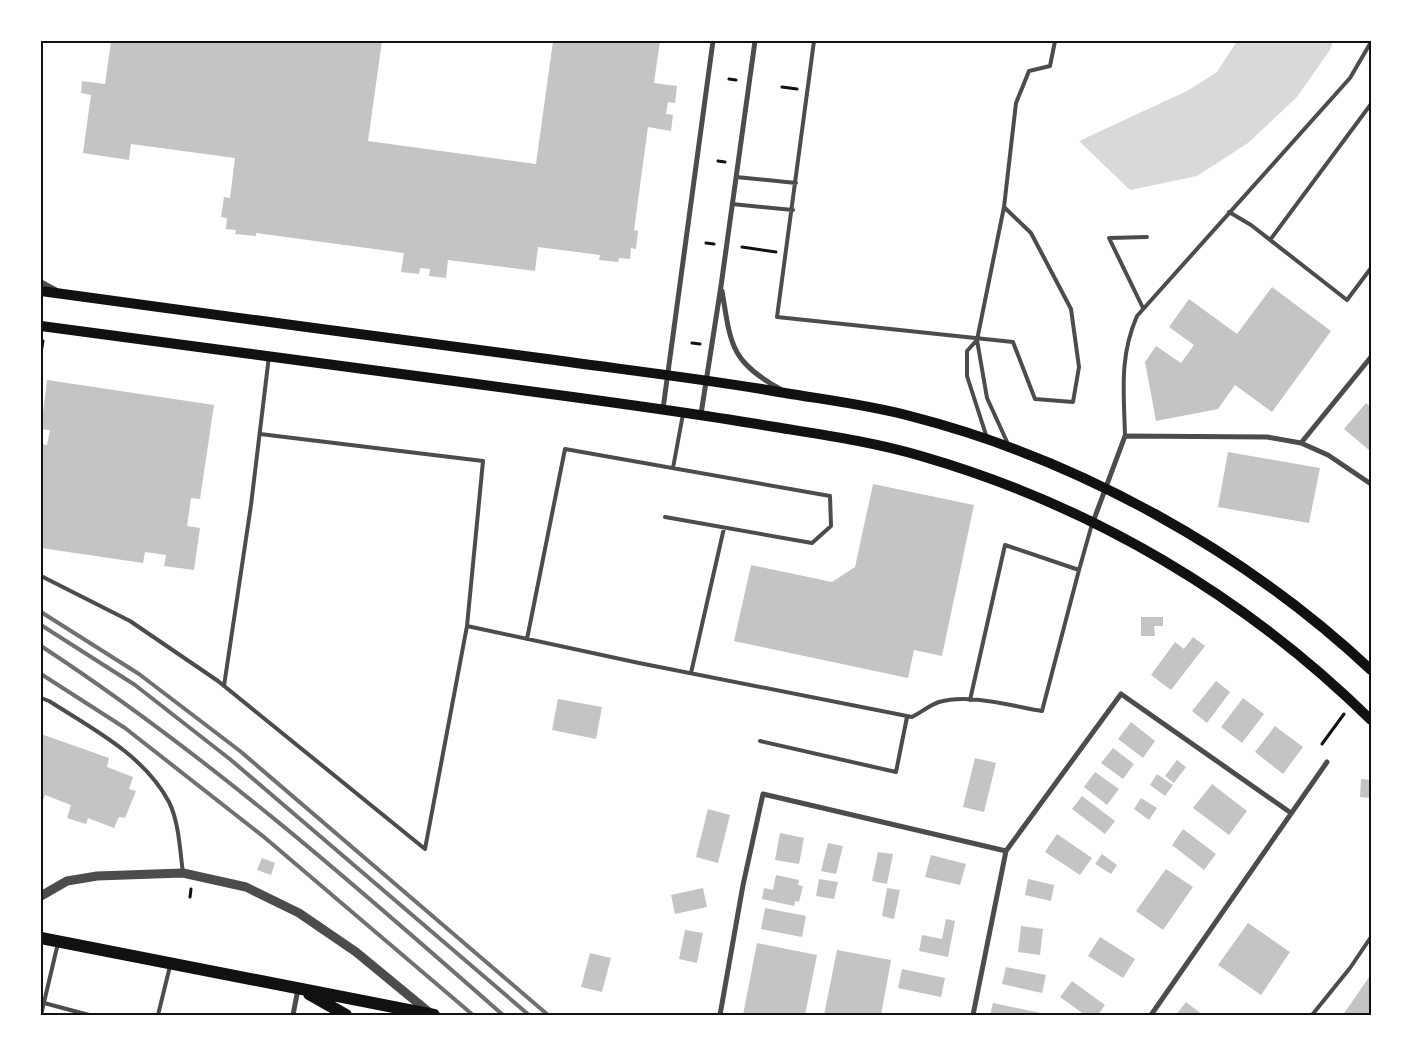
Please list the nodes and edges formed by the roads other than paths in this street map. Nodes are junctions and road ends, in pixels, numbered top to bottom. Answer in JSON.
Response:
{"nodes":[{"id":1,"x":713,"y":41,"type":"edge"},
{"id":2,"x":755,"y":41,"type":"edge"},
{"id":3,"x":814,"y":41,"type":"edge"},
{"id":4,"x":1055,"y":41,"type":"edge"},
{"id":5,"x":1371,"y":42,"type":"edge"},
{"id":6,"x":1371,"y":104,"type":"edge"},
{"id":7,"x":736,"y":177,"type":"junction"},
{"id":8,"x":796,"y":183,"type":"junction"},
{"id":9,"x":732,"y":204,"type":"junction"},
{"id":10,"x":1004,"y":207,"type":"junction"},
{"id":11,"x":793,"y":210,"type":"junction"},
{"id":12,"x":1228,"y":212,"type":"junction"},
{"id":13,"x":1146,"y":237,"type":"dead end"},
{"id":14,"x":1270,"y":240,"type":"junction"},
{"id":15,"x":1371,"y":268,"type":"edge"},
{"id":16,"x":41,"y":282,"type":"edge"},
{"id":17,"x":721,"y":286,"type":"junction"},
{"id":18,"x":41,"y":291,"type":"edge"},
{"id":19,"x":65,"y":294,"type":"junction"},
{"id":20,"x":1143,"y":308,"type":"junction"},
{"id":21,"x":41,"y":326,"type":"edge"},
{"id":22,"x":977,"y":340,"type":"junction"},
{"id":23,"x":269,"y":356,"type":"junction"},
{"id":24,"x":1371,"y":357,"type":"edge"},
{"id":25,"x":668,"y":376,"type":"junction"},
{"id":26,"x":705,"y":379,"type":"junction"},
{"id":27,"x":787,"y":393,"type":"junction"},
{"id":28,"x":663,"y":409,"type":"junction"},
{"id":29,"x":683,"y":412,"type":"junction"},
{"id":30,"x":701,"y":414,"type":"junction"},
{"id":31,"x":260,"y":434,"type":"junction"},
{"id":32,"x":1125,"y":436,"type":"junction"},
{"id":33,"x":987,"y":440,"type":"junction"},
{"id":34,"x":1301,"y":443,"type":"junction"},
{"id":35,"x":1010,"y":448,"type":"junction"},
{"id":36,"x":673,"y":468,"type":"junction"},
{"id":37,"x":1371,"y":484,"type":"edge"},
{"id":38,"x":1105,"y":488,"type":"junction"},
{"id":39,"x":665,"y":517,"type":"dead end"},
{"id":40,"x":1093,"y":522,"type":"junction"},
{"id":41,"x":724,"y":528,"type":"junction"},
{"id":42,"x":1079,"y":570,"type":"junction"},
{"id":43,"x":41,"y":576,"type":"edge"},
{"id":44,"x":467,"y":626,"type":"junction"},
{"id":45,"x":527,"y":639,"type":"junction"},
{"id":46,"x":1371,"y":670,"type":"edge"},
{"id":47,"x":691,"y":673,"type":"junction"},
{"id":48,"x":224,"y":686,"type":"junction"},
{"id":49,"x":41,"y":698,"type":"edge"},
{"id":50,"x":970,"y":700,"type":"junction"},
{"id":51,"x":907,"y":717,"type":"junction"},
{"id":52,"x":1371,"y":720,"type":"edge"},
{"id":53,"x":760,"y":741,"type":"dead end"},
{"id":54,"x":1327,"y":762,"type":"dead end"},
{"id":55,"x":1291,"y":814,"type":"junction"},
{"id":56,"x":1006,"y":851,"type":"junction"},
{"id":57,"x":183,"y":873,"type":"junction"},
{"id":58,"x":41,"y":896,"type":"edge"},
{"id":59,"x":1371,"y":937,"type":"edge"},
{"id":60,"x":41,"y":938,"type":"edge"},
{"id":61,"x":58,"y":941,"type":"junction"},
{"id":62,"x":170,"y":963,"type":"junction"},
{"id":63,"x":298,"y":988,"type":"junction"},
{"id":64,"x":44,"y":1003,"type":"junction"},
{"id":65,"x":41,"y":1015,"type":"edge"},
{"id":66,"x":89,"y":1015,"type":"edge"},
{"id":67,"x":158,"y":1015,"type":"edge"},
{"id":68,"x":293,"y":1015,"type":"edge"},
{"id":69,"x":346,"y":1015,"type":"edge"},
{"id":70,"x":433,"y":1015,"type":"edge"},
{"id":71,"x":720,"y":1015,"type":"edge"},
{"id":72,"x":973,"y":1015,"type":"edge"},
{"id":73,"x":1151,"y":1015,"type":"edge"},
{"id":74,"x":1312,"y":1015,"type":"edge"}],
"edges":[{"from":1,"to":25,"type":"street"},
{"from":2,"to":7,"type":"street"},
{"from":3,"to":8,"type":"lane"},
{"from":4,"to":10,"type":"lane"},
{"from":5,"to":12,"type":"lane"},
{"from":6,"to":14,"type":"lane"},
{"from":7,"to":8,"type":"lane"},
{"from":7,"to":9,"type":"street"},
{"from":8,"to":11,"type":"lane"},
{"from":9,"to":11,"type":"lane"},
{"from":9,"to":17,"type":"street"},
{"from":10,"to":22,"type":"lane"},
{"from":10,"to":22,"type":"lane"},
{"from":11,"to":22,"type":"lane"},
{"from":12,"to":14,"type":"lane"},
{"from":12,"to":20,"type":"lane"},
{"from":13,"to":20,"type":"lane"},
{"from":14,"to":15,"type":"lane"},
{"from":16,"to":19,"type":"street"},
{"from":17,"to":26,"type":"street"},
{"from":17,"to":27,"type":"street"},
{"from":18,"to":19,"type":"main road"},
{"from":19,"to":25,"type":"main road"},
{"from":20,"to":32,"type":"lane"},
{"from":21,"to":23,"type":"main road"},
{"from":22,"to":33,"type":"lane"},
{"from":22,"to":35,"type":"lane"},
{"from":23,"to":28,"type":"main road"},
{"from":23,"to":31,"type":"lane"},
{"from":24,"to":34,"type":"street"},
{"from":25,"to":26,"type":"main road"},
{"from":25,"to":28,"type":"street"},
{"from":26,"to":27,"type":"main road"},
{"from":26,"to":30,"type":"street"},
{"from":27,"to":33,"type":"main road"},
{"from":28,"to":29,"type":"main road"},
{"from":29,"to":30,"type":"main road"},
{"from":29,"to":36,"type":"lane"},
{"from":30,"to":40,"type":"main road"},
{"from":31,"to":44,"type":"lane"},
{"from":31,"to":48,"type":"lane"},
{"from":32,"to":34,"type":"street"},
{"from":32,"to":38,"type":"street"},
{"from":33,"to":35,"type":"main road"},
{"from":34,"to":37,"type":"street"},
{"from":35,"to":38,"type":"main road"},
{"from":36,"to":41,"type":"lane"},
{"from":36,"to":45,"type":"lane"},
{"from":38,"to":40,"type":"street"},
{"from":38,"to":46,"type":"main road"},
{"from":39,"to":41,"type":"lane"},
{"from":40,"to":42,"type":"lane"},
{"from":40,"to":52,"type":"main road"},
{"from":41,"to":47,"type":"lane"},
{"from":42,"to":50,"type":"lane"},
{"from":42,"to":50,"type":"lane"},
{"from":43,"to":48,"type":"lane"},
{"from":44,"to":45,"type":"lane"},
{"from":44,"to":48,"type":"lane"},
{"from":45,"to":47,"type":"lane"},
{"from":47,"to":51,"type":"lane"},
{"from":49,"to":57,"type":"lane"},
{"from":50,"to":51,"type":"lane"},
{"from":51,"to":53,"type":"lane"},
{"from":54,"to":55,"type":"street"},
{"from":55,"to":56,"type":"street"},
{"from":55,"to":73,"type":"street"},
{"from":56,"to":71,"type":"street"},
{"from":56,"to":72,"type":"street"},
{"from":57,"to":58,"type":"street"},
{"from":57,"to":70,"type":"street"},
{"from":59,"to":74,"type":"lane"},
{"from":60,"to":61,"type":"main road"},
{"from":61,"to":62,"type":"main road"},
{"from":61,"to":64,"type":"lane"},
{"from":62,"to":63,"type":"main road"},
{"from":62,"to":67,"type":"lane"},
{"from":63,"to":68,"type":"street"},
{"from":63,"to":69,"type":"main road"},
{"from":63,"to":70,"type":"main road"},
{"from":64,"to":65,"type":"lane"},
{"from":64,"to":66,"type":"lane"}]}
